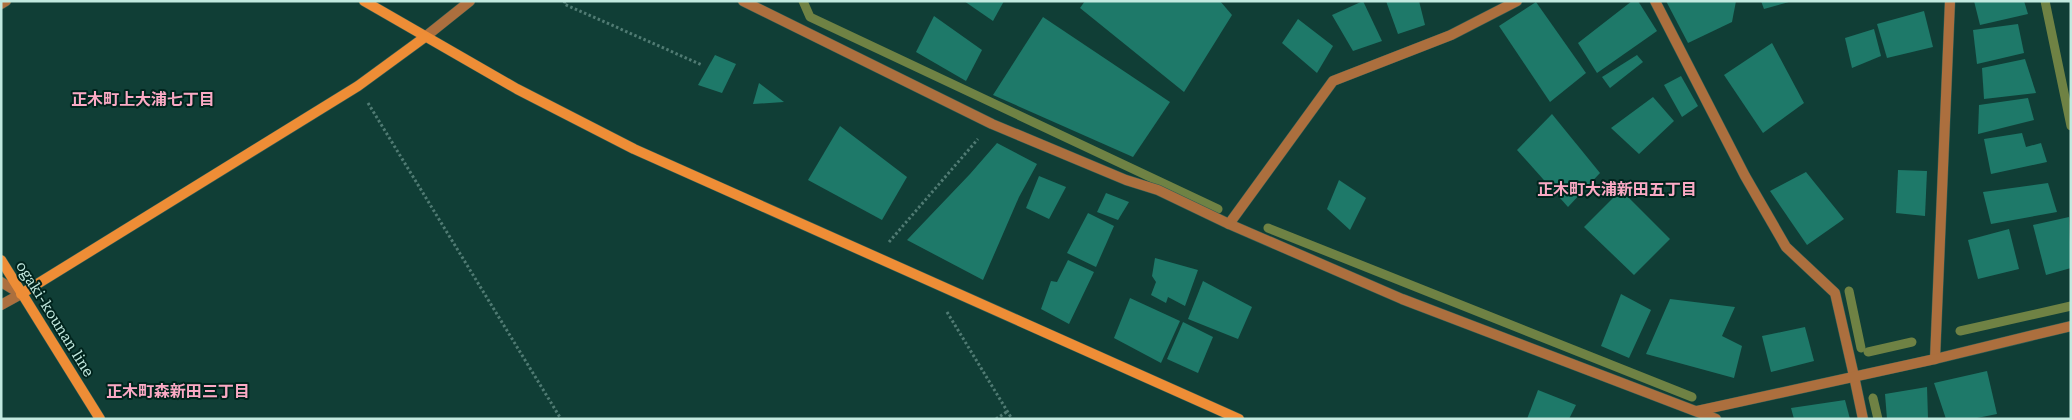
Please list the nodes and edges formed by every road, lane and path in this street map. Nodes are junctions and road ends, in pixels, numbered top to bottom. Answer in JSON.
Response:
{"nodes":[{"id":1,"x":6,"y":1,"type":"edge"},
{"id":2,"x":364,"y":1,"type":"edge"},
{"id":3,"x":470,"y":1,"type":"edge"},
{"id":4,"x":565,"y":1,"type":"edge"},
{"id":5,"x":743,"y":1,"type":"edge"},
{"id":6,"x":1517,"y":1,"type":"edge"},
{"id":7,"x":1656,"y":1,"type":"edge"},
{"id":8,"x":1950,"y":1,"type":"edge"},
{"id":9,"x":1,"y":4,"type":"edge"},
{"id":10,"x":425,"y":37,"type":"junction"},
{"id":11,"x":702,"y":65,"type":"dead end"},
{"id":12,"x":358,"y":86,"type":"junction"},
{"id":13,"x":992,"y":124,"type":"junction"},
{"id":14,"x":1229,"y":224,"type":"junction"},
{"id":15,"x":877,"y":256,"type":"junction"},
{"id":16,"x":1,"y":260,"type":"edge"},
{"id":17,"x":1,"y":282,"type":"edge"},
{"id":18,"x":940,"y":285,"type":"junction"},
{"id":19,"x":22,"y":294,"type":"junction"},
{"id":20,"x":1,"y":305,"type":"edge"},
{"id":21,"x":2071,"y":326,"type":"edge"},
{"id":22,"x":1935,"y":359,"type":"junction"},
{"id":23,"x":1854,"y":376,"type":"junction"},
{"id":24,"x":1697,"y":411,"type":"junction"},
{"id":25,"x":1008,"y":412,"type":"junction"},
{"id":26,"x":100,"y":419,"type":"edge"},
{"id":27,"x":561,"y":419,"type":"edge"},
{"id":28,"x":996,"y":419,"type":"edge"},
{"id":29,"x":1012,"y":419,"type":"edge"},
{"id":30,"x":1239,"y":419,"type":"edge"},
{"id":31,"x":1716,"y":419,"type":"edge"},
{"id":32,"x":1864,"y":419,"type":"edge"}],
"edges":[{"from":1,"to":9,"type":"street"},
{"from":2,"to":10,"type":"street"},
{"from":3,"to":10,"type":"street"},
{"from":4,"to":11,"type":"path"},
{"from":5,"to":13,"type":"street"},
{"from":6,"to":14,"type":"street"},
{"from":7,"to":23,"type":"street"},
{"from":8,"to":22,"type":"street"},
{"from":10,"to":12,"type":"street"},
{"from":10,"to":15,"type":"street"},
{"from":12,"to":19,"type":"street"},
{"from":12,"to":27,"type":"path"},
{"from":13,"to":14,"type":"street"},
{"from":13,"to":15,"type":"path"},
{"from":14,"to":24,"type":"street"},
{"from":15,"to":18,"type":"street"},
{"from":16,"to":19,"type":"street","name":"ogaki-kounan line"},
{"from":17,"to":19,"type":"street"},
{"from":18,"to":25,"type":"path"},
{"from":18,"to":30,"type":"street"},
{"from":19,"to":20,"type":"street"},
{"from":19,"to":26,"type":"street","name":"ogaki-kounan line"},
{"from":21,"to":22,"type":"street"},
{"from":22,"to":23,"type":"street"},
{"from":23,"to":24,"type":"street"},
{"from":23,"to":32,"type":"street"},
{"from":24,"to":31,"type":"street"},
{"from":25,"to":28,"type":"path"},
{"from":25,"to":29,"type":"path"}]}
